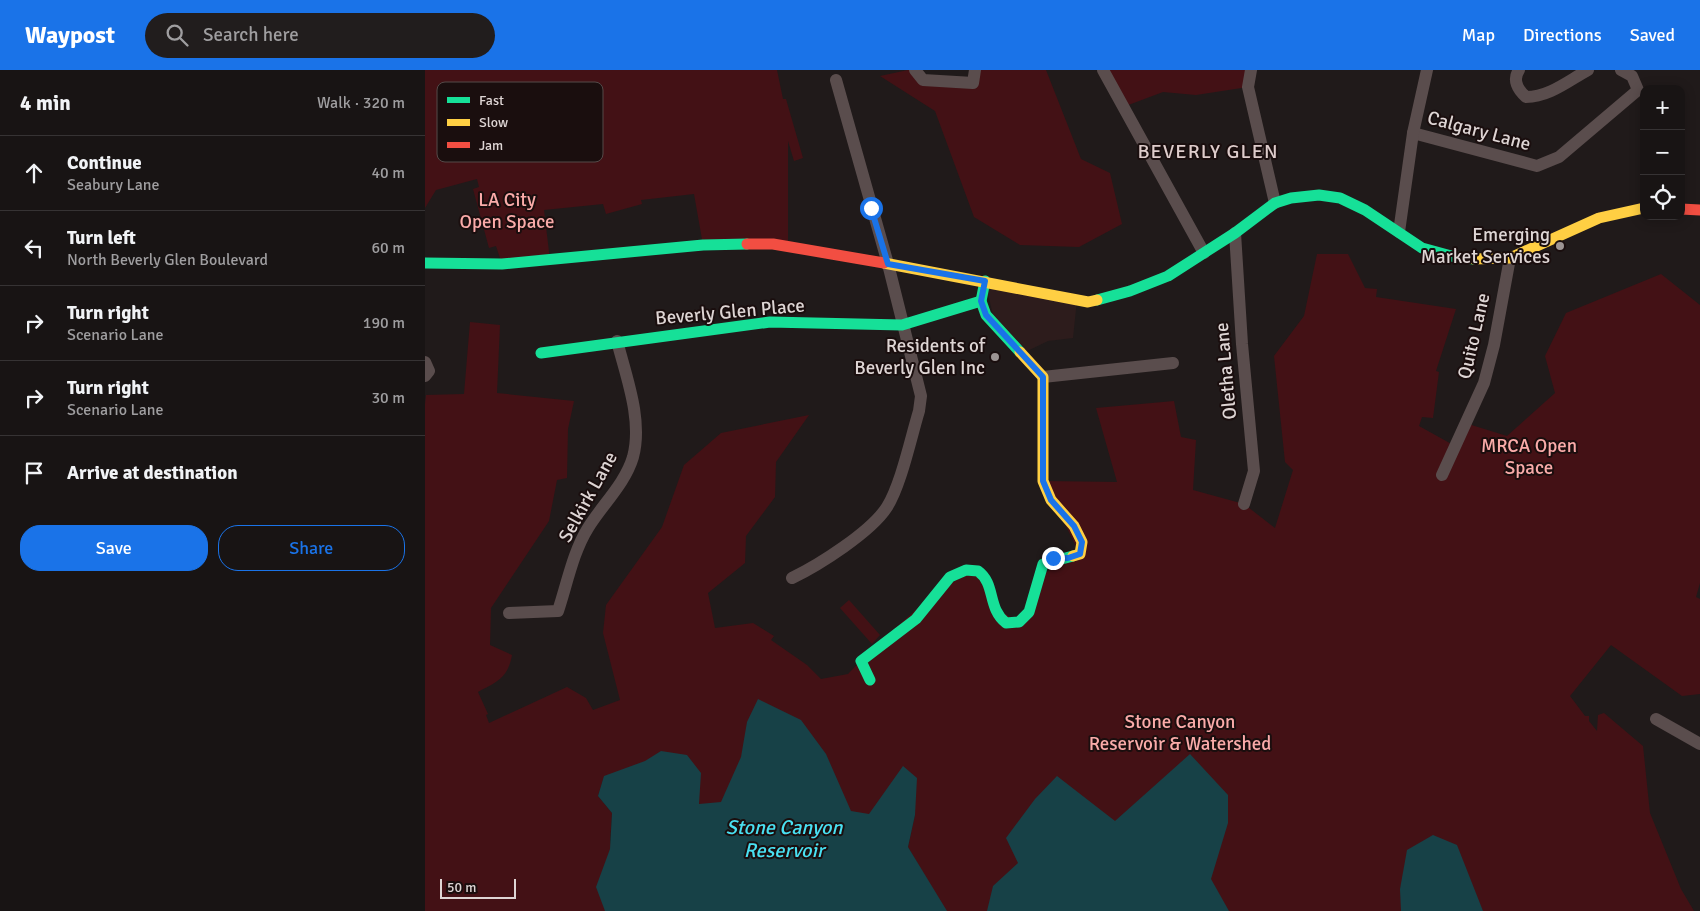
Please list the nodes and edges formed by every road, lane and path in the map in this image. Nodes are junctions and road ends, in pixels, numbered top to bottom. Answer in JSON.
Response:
{"nodes":[{"id":1,"x":915,"y":70,"type":"edge"},
{"id":2,"x":1103,"y":70,"type":"edge"},
{"id":3,"x":1251,"y":70,"type":"edge"},
{"id":4,"x":1427,"y":70,"type":"edge"},
{"id":5,"x":1519,"y":70,"type":"edge"},
{"id":6,"x":1588,"y":70,"type":"edge"},
{"id":7,"x":1621,"y":70,"type":"edge"},
{"id":8,"x":974,"y":76,"type":"edge"},
{"id":9,"x":836,"y":80,"type":"dead end"},
{"id":10,"x":1413,"y":133,"type":"junction"},
{"id":11,"x":1275,"y":203,"type":"junction"},
{"id":12,"x":1640,"y":209,"type":"edge"},
{"id":13,"x":1685,"y":209,"type":"edge"},
{"id":14,"x":1700,"y":210,"type":"edge"},
{"id":15,"x":1399,"y":232,"type":"junction"},
{"id":16,"x":1235,"y":233,"type":"junction"},
{"id":17,"x":1205,"y":253,"type":"junction"},
{"id":18,"x":1510,"y":258,"type":"junction"},
{"id":19,"x":425,"y":263,"type":"edge"},
{"id":20,"x":888,"y":264,"type":"junction"},
{"id":21,"x":985,"y":281,"type":"junction"},
{"id":22,"x":981,"y":301,"type":"junction"},
{"id":23,"x":902,"y":325,"type":"junction"},
{"id":24,"x":617,"y":341,"type":"junction"},
{"id":25,"x":541,"y":352,"type":"dead end"},
{"id":26,"x":425,"y":362,"type":"edge"},
{"id":27,"x":1173,"y":363,"type":"dead end"},
{"id":28,"x":425,"y":376,"type":"edge"},
{"id":29,"x":1043,"y":377,"type":"junction"},
{"id":30,"x":1442,"y":475,"type":"dead end"},
{"id":31,"x":1244,"y":504,"type":"dead end"},
{"id":32,"x":792,"y":578,"type":"dead end"},
{"id":33,"x":509,"y":613,"type":"dead end"},
{"id":34,"x":870,"y":680,"type":"dead end"},
{"id":35,"x":1656,"y":719,"type":"dead end"},
{"id":36,"x":1700,"y":744,"type":"edge"}],
"edges":[{"from":1,"to":8,"type":"street"},
{"from":2,"to":17,"type":"street"},
{"from":3,"to":11,"type":"street"},
{"from":4,"to":10,"type":"street"},
{"from":5,"to":6,"type":"street"},
{"from":7,"to":10,"type":"street","name":"Calgary Lane"},
{"from":9,"to":20,"type":"street"},
{"from":10,"to":15,"type":"street"},
{"from":11,"to":15,"type":"main road"},
{"from":11,"to":16,"type":"main road"},
{"from":12,"to":18,"type":"main road"},
{"from":13,"to":14,"type":"main road"},
{"from":15,"to":18,"type":"main road"},
{"from":16,"to":17,"type":"main road"},
{"from":16,"to":31,"type":"street","name":"Oletha Lane"},
{"from":17,"to":21,"type":"main road"},
{"from":18,"to":30,"type":"street","name":"Quito Lane"},
{"from":19,"to":20,"type":"main road"},
{"from":20,"to":21,"type":"main road"},
{"from":20,"to":23,"type":"street"},
{"from":21,"to":22,"type":"main road"},
{"from":22,"to":23,"type":"main road","name":"Beverly Glen Place"},
{"from":22,"to":29,"type":"main road"},
{"from":23,"to":24,"type":"main road","name":"Beverly Glen Place"},
{"from":23,"to":32,"type":"street"},
{"from":24,"to":25,"type":"main road","name":"Beverly Glen Place"},
{"from":24,"to":33,"type":"street","name":"Selkirk Lane"},
{"from":26,"to":28,"type":"street"},
{"from":27,"to":29,"type":"street"},
{"from":29,"to":34,"type":"main road"},
{"from":35,"to":36,"type":"street"}]}
